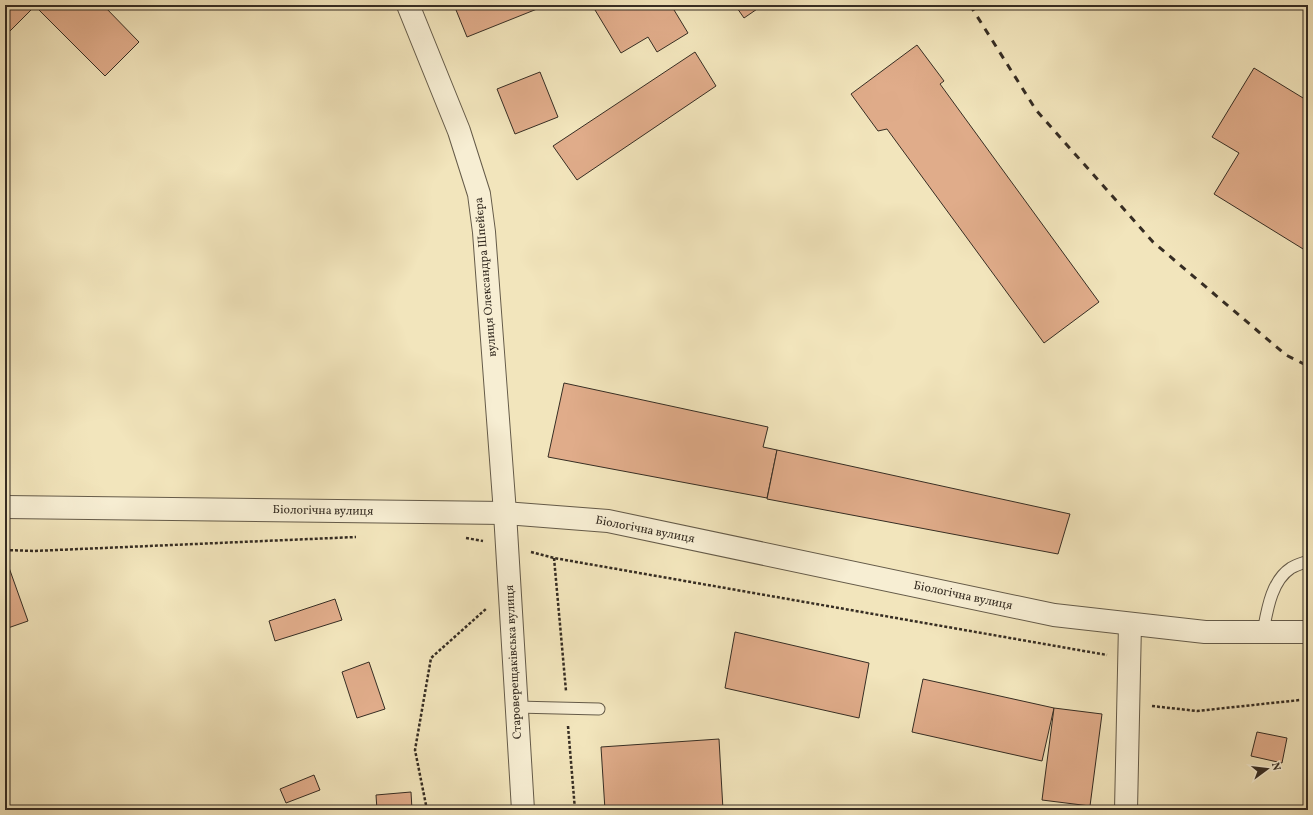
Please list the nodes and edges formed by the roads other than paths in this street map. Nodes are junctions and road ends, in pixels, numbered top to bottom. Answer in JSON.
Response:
{"nodes":[{"id":1,"x":408,"y":5,"type":"edge"},
{"id":2,"x":5,"y":507,"type":"edge"},
{"id":3,"x":505,"y":513,"type":"junction"},
{"id":4,"x":1308,"y":561,"type":"edge"},
{"id":5,"x":1130,"y":624,"type":"junction"},
{"id":6,"x":1263,"y":632,"type":"junction"},
{"id":7,"x":1308,"y":632,"type":"edge"},
{"id":8,"x":516,"y":707,"type":"junction"},
{"id":9,"x":599,"y":709,"type":"dead end"},
{"id":10,"x":523,"y":810,"type":"edge"},
{"id":11,"x":1126,"y":810,"type":"edge"}],
"edges":[{"from":1,"to":3,"type":"street","name":"вулиця Олександра Шпейєра"},
{"from":2,"to":3,"type":"street","name":"Біологічна вулиця"},
{"from":3,"to":5,"type":"street","name":"Біологічна вулиця"},
{"from":3,"to":8,"type":"street","name":"Староверещаківська вулиця"},
{"from":4,"to":6,"type":"lane"},
{"from":5,"to":6,"type":"street","name":"Біологічна вулиця"},
{"from":5,"to":11,"type":"street"},
{"from":6,"to":7,"type":"street","name":"Біологічна вулиця"},
{"from":8,"to":9,"type":"lane"},
{"from":8,"to":10,"type":"street","name":"Староверещаківська вулиця"}]}
